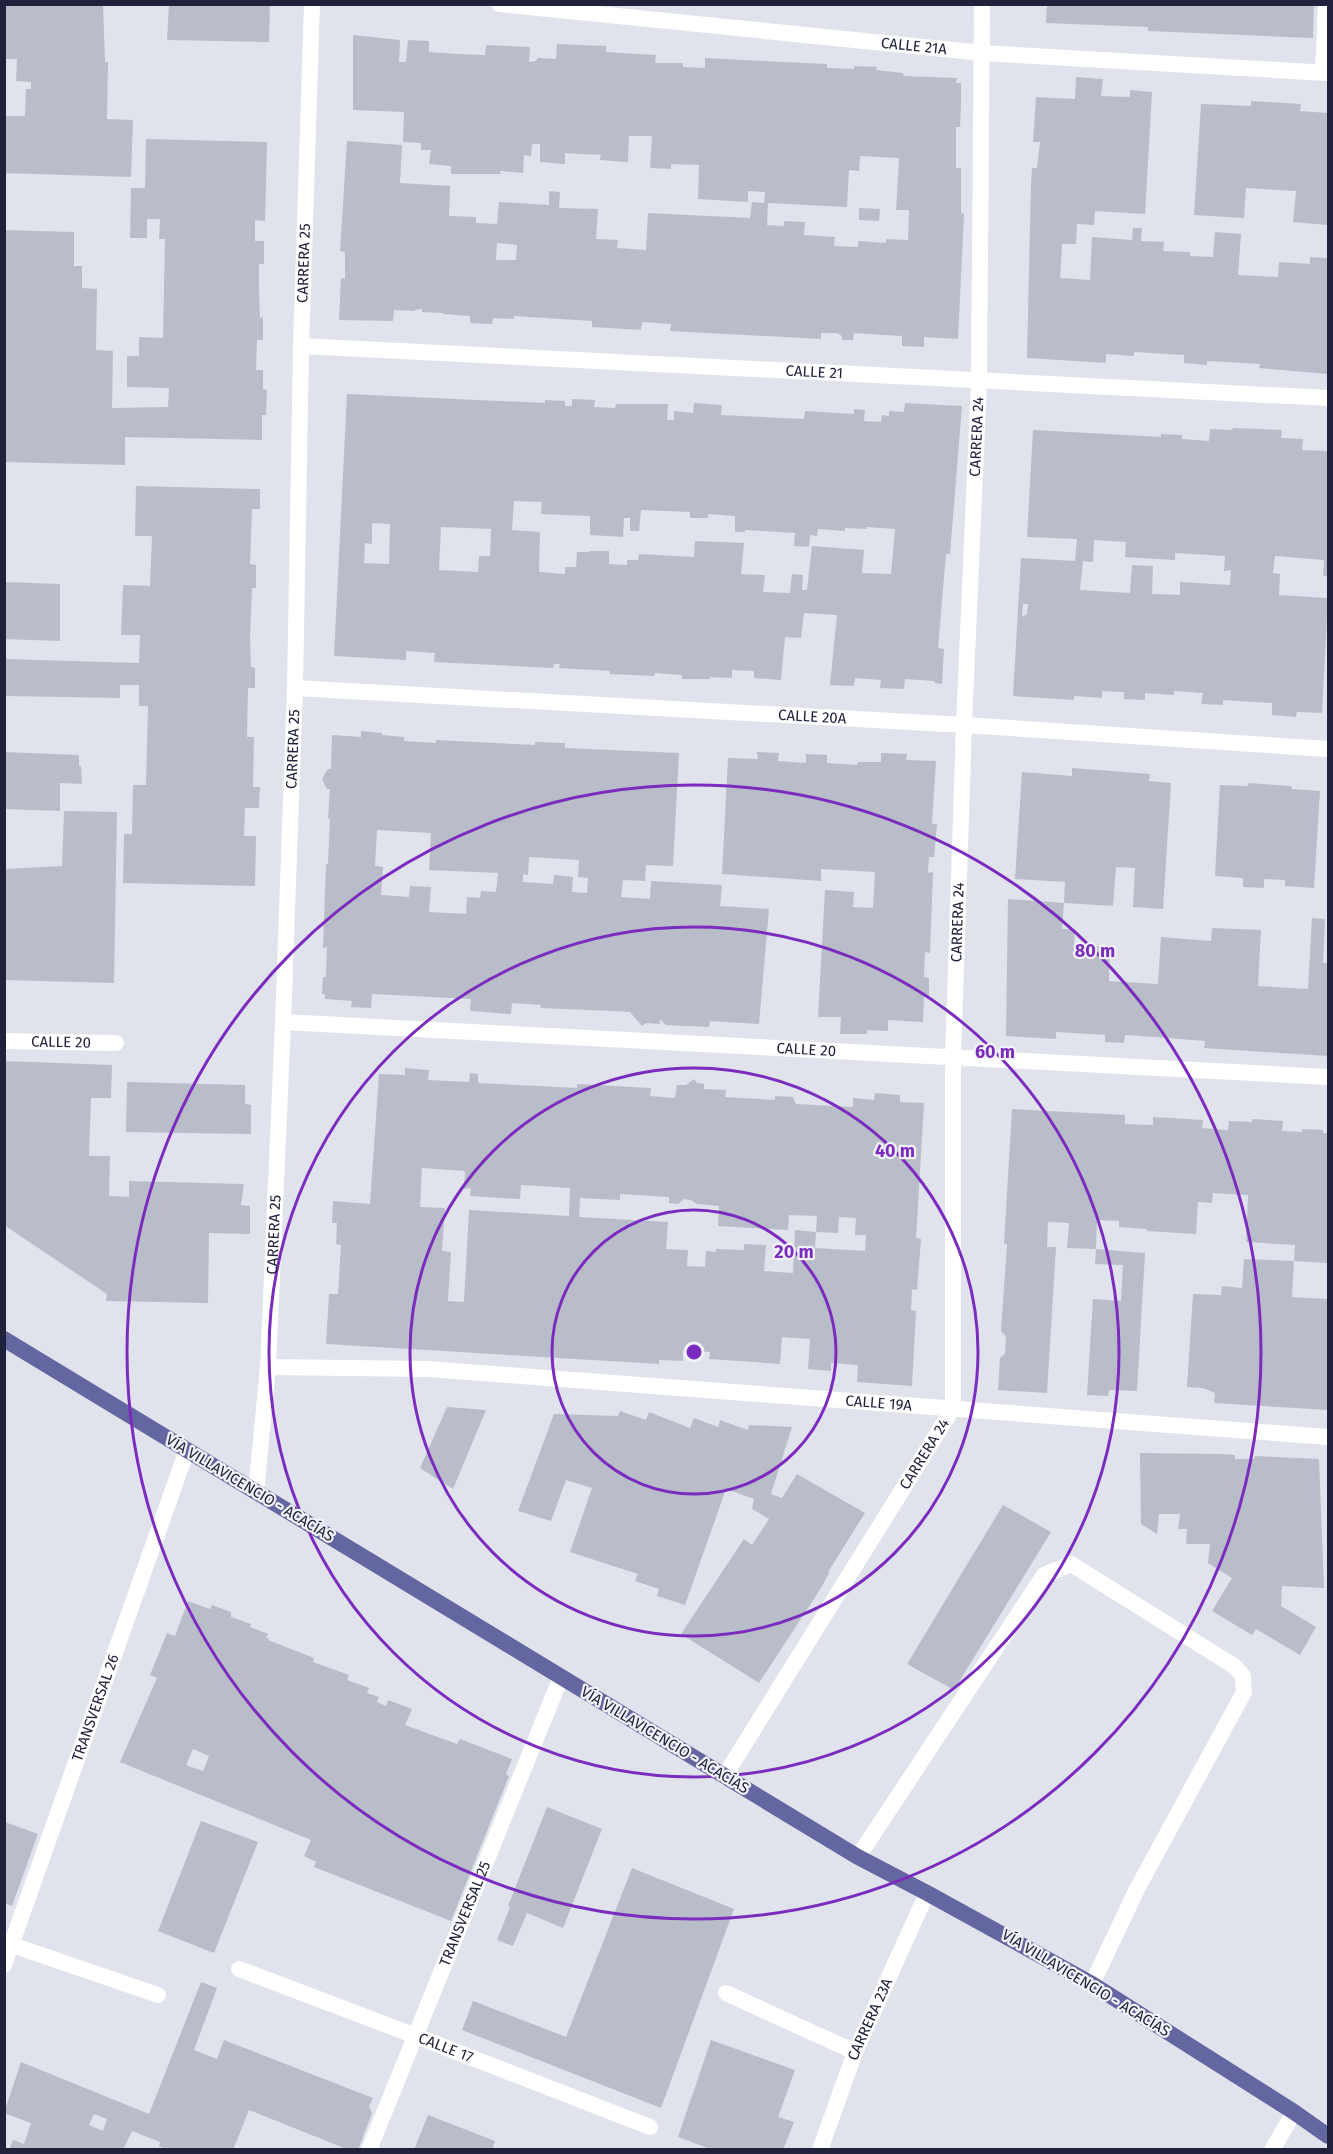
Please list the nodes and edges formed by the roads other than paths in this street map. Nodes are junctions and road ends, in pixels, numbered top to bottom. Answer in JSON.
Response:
{"nodes":[{"id":1,"x":312,"y":4,"type":"edge"},
{"id":2,"x":499,"y":4,"type":"edge"},
{"id":3,"x":982,"y":4,"type":"edge"},
{"id":4,"x":1326,"y":4,"type":"edge"},
{"id":5,"x":983,"y":53,"type":"junction"},
{"id":6,"x":1326,"y":72,"type":"edge"},
{"id":7,"x":301,"y":346,"type":"junction"},
{"id":8,"x":979,"y":382,"type":"junction"},
{"id":9,"x":1329,"y":398,"type":"edge"},
{"id":10,"x":295,"y":688,"type":"junction"},
{"id":11,"x":964,"y":725,"type":"junction"},
{"id":12,"x":1329,"y":749,"type":"edge"},
{"id":13,"x":283,"y":1022,"type":"junction"},
{"id":14,"x":4,"y":1041,"type":"edge"},
{"id":15,"x":116,"y":1043,"type":"dead end"},
{"id":16,"x":953,"y":1058,"type":"junction"},
{"id":17,"x":1329,"y":1077,"type":"edge"},
{"id":18,"x":4,"y":1339,"type":"edge"},
{"id":19,"x":268,"y":1367,"type":"junction"},
{"id":20,"x":953,"y":1408,"type":"junction"},
{"id":21,"x":1329,"y":1437,"type":"edge"},
{"id":22,"x":187,"y":1450,"type":"junction"},
{"id":23,"x":256,"y":1492,"type":"junction"},
{"id":24,"x":561,"y":1677,"type":"junction"},
{"id":25,"x":724,"y":1777,"type":"junction"},
{"id":26,"x":858,"y":1857,"type":"junction"},
{"id":27,"x":927,"y":1893,"type":"junction"},
{"id":28,"x":12,"y":1945,"type":"junction"},
{"id":29,"x":4,"y":1965,"type":"edge"},
{"id":30,"x":239,"y":1969,"type":"dead end"},
{"id":31,"x":1092,"y":1983,"type":"junction"},
{"id":32,"x":726,"y":1993,"type":"dead end"},
{"id":33,"x":158,"y":1995,"type":"dead end"},
{"id":34,"x":416,"y":2036,"type":"junction"},
{"id":35,"x":855,"y":2052,"type":"junction"},
{"id":36,"x":1294,"y":2112,"type":"junction"},
{"id":37,"x":650,"y":2127,"type":"dead end"},
{"id":38,"x":1329,"y":2136,"type":"edge"},
{"id":39,"x":369,"y":2150,"type":"edge"},
{"id":40,"x":820,"y":2150,"type":"edge"},
{"id":41,"x":1272,"y":2150,"type":"edge"}],
"edges":[{"from":1,"to":7,"type":"street","name":"CARRERA 25"},
{"from":2,"to":5,"type":"street","name":"CALLE 21A"},
{"from":3,"to":5,"type":"street","name":"CARRERA 24"},
{"from":4,"to":6,"type":"street"},
{"from":5,"to":6,"type":"street","name":"CALLE 21A"},
{"from":5,"to":8,"type":"street","name":"CARRERA 24"},
{"from":7,"to":8,"type":"street","name":"CALLE 21"},
{"from":7,"to":10,"type":"street","name":"CARRERA 25"},
{"from":8,"to":9,"type":"street","name":"CALLE 21"},
{"from":8,"to":11,"type":"street","name":"CARRERA 24"},
{"from":10,"to":11,"type":"street","name":"CALLE 20A"},
{"from":10,"to":13,"type":"street","name":"CARRERA 25"},
{"from":11,"to":12,"type":"street","name":"CALLE 20A"},
{"from":11,"to":16,"type":"street","name":"CARRERA 24"},
{"from":13,"to":16,"type":"street","name":"CALLE 20"},
{"from":13,"to":19,"type":"street","name":"CARRERA 25"},
{"from":14,"to":15,"type":"street","name":"CALLE 20"},
{"from":16,"to":17,"type":"street","name":"CALLE 20"},
{"from":16,"to":20,"type":"street","name":"CARRERA 24"},
{"from":18,"to":22,"type":"main road","name":"VÍA VILLAVICENCIO - ACACÍAS"},
{"from":19,"to":20,"type":"street","name":"CALLE 19A"},
{"from":19,"to":23,"type":"street","name":"CARRERA 25"},
{"from":20,"to":21,"type":"street","name":"CALLE 19A"},
{"from":20,"to":25,"type":"street","name":"CARRERA 24"},
{"from":22,"to":23,"type":"main road","name":"VÍA VILLAVICENCIO - ACACÍAS"},
{"from":22,"to":28,"type":"street","name":"TRANSVERSAL 26"},
{"from":23,"to":24,"type":"main road","name":"VÍA VILLAVICENCIO - ACACÍAS"},
{"from":24,"to":25,"type":"main road","name":"VÍA VILLAVICENCIO - ACACÍAS"},
{"from":24,"to":34,"type":"street","name":"TRANSVERSAL 25"},
{"from":25,"to":26,"type":"main road","name":"VÍA VILLAVICENCIO - ACACÍAS"},
{"from":26,"to":27,"type":"main road","name":"VÍA VILLAVICENCIO - ACACÍAS"},
{"from":26,"to":31,"type":"street"},
{"from":27,"to":31,"type":"main road","name":"VÍA VILLAVICENCIO - ACACÍAS"},
{"from":27,"to":35,"type":"street","name":"CARRERA 23A"},
{"from":28,"to":29,"type":"street","name":"TRANSVERSAL 26"},
{"from":28,"to":33,"type":"street"},
{"from":30,"to":34,"type":"street","name":"CALLE 17"},
{"from":31,"to":36,"type":"main road","name":"VÍA VILLAVICENCIO - ACACÍAS"},
{"from":32,"to":35,"type":"street"},
{"from":34,"to":37,"type":"street","name":"CALLE 17"},
{"from":34,"to":39,"type":"street","name":"TRANSVERSAL 25"},
{"from":35,"to":40,"type":"street","name":"CARRERA 23A"},
{"from":36,"to":38,"type":"main road","name":"VÍA VILLAVICENCIO - ACACÍAS"},
{"from":36,"to":41,"type":"street"}]}
